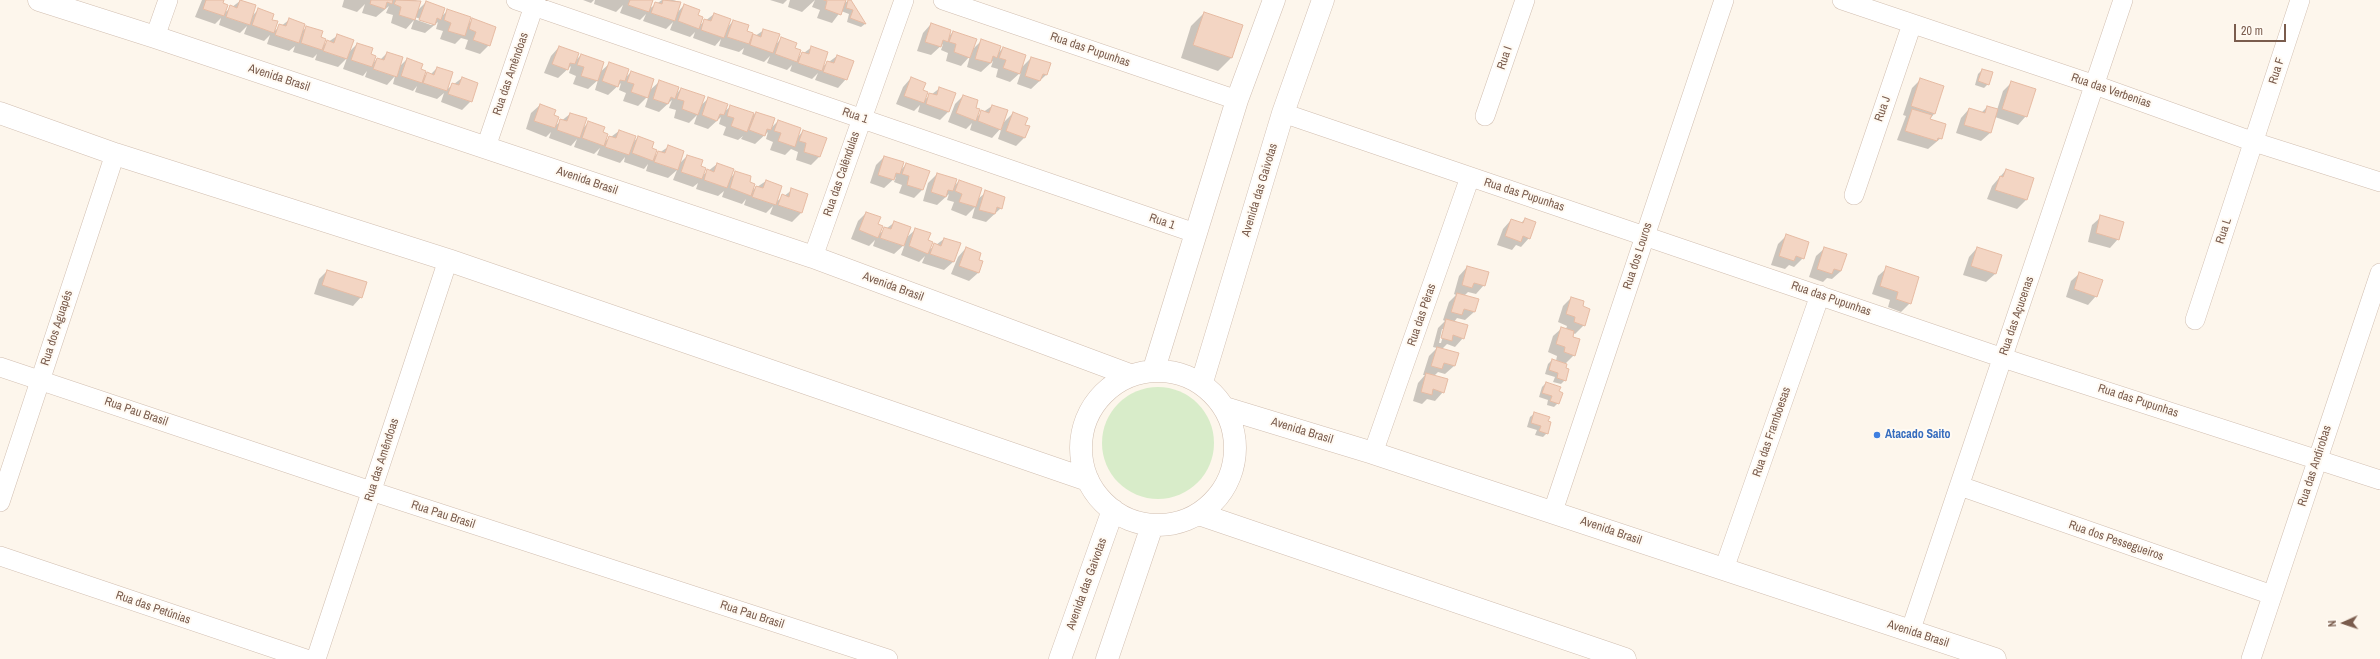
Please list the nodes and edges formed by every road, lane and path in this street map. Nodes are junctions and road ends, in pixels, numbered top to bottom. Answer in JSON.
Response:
{"nodes":[{"id":1,"x":39,"y":0,"type":"edge"},
{"id":2,"x":168,"y":0,"type":"edge"},
{"id":3,"x":516,"y":0,"type":"edge"},
{"id":4,"x":904,"y":0,"type":"edge"},
{"id":5,"x":943,"y":0,"type":"edge"},
{"id":6,"x":1274,"y":0,"type":"edge"},
{"id":7,"x":1323,"y":0,"type":"edge"},
{"id":8,"x":1524,"y":0,"type":"edge"},
{"id":9,"x":1724,"y":0,"type":"edge"},
{"id":10,"x":1842,"y":0,"type":"edge"},
{"id":11,"x":2123,"y":0,"type":"edge"},
{"id":12,"x":2300,"y":0,"type":"edge"},
{"id":13,"x":534,"y":3,"type":"edge"},
{"id":14,"x":1912,"y":24,"type":"junction"},
{"id":15,"x":155,"y":37,"type":"junction"},
{"id":16,"x":2095,"y":85,"type":"junction"},
{"id":17,"x":1237,"y":100,"type":"junction"},
{"id":18,"x":0,"y":113,"type":"edge"},
{"id":19,"x":1283,"y":113,"type":"junction"},
{"id":20,"x":1485,"y":116,"type":"dead end"},
{"id":21,"x":862,"y":119,"type":"junction"},
{"id":22,"x":2254,"y":142,"type":"junction"},
{"id":23,"x":486,"y":147,"type":"junction"},
{"id":24,"x":115,"y":154,"type":"junction"},
{"id":25,"x":1470,"y":177,"type":"junction"},
{"id":26,"x":2380,"y":182,"type":"edge"},
{"id":27,"x":1854,"y":195,"type":"dead end"},
{"id":28,"x":1195,"y":233,"type":"junction"},
{"id":29,"x":1645,"y":235,"type":"junction"},
{"id":30,"x":813,"y":257,"type":"junction"},
{"id":31,"x":448,"y":260,"type":"junction"},
{"id":32,"x":2380,"y":273,"type":"edge"},
{"id":33,"x":1820,"y":295,"type":"junction"},
{"id":34,"x":2195,"y":320,"type":"dead end"},
{"id":35,"x":2003,"y":358,"type":"junction"},
{"id":36,"x":0,"y":367,"type":"edge"},
{"id":37,"x":1154,"y":370,"type":"junction"},
{"id":38,"x":1130,"y":375,"type":"junction"},
{"id":39,"x":40,"y":380,"type":"junction"},
{"id":40,"x":1202,"y":382,"type":"junction"},
{"id":41,"x":1225,"y":408,"type":"junction"},
{"id":42,"x":1374,"y":452,"type":"junction"},
{"id":43,"x":2318,"y":458,"type":"junction"},
{"id":44,"x":1088,"y":480,"type":"junction"},
{"id":45,"x":2380,"y":480,"type":"edge"},
{"id":46,"x":1960,"y":486,"type":"junction"},
{"id":47,"x":371,"y":491,"type":"junction"},
{"id":48,"x":0,"y":502,"type":"edge"},
{"id":49,"x":1113,"y":510,"type":"junction"},
{"id":50,"x":1553,"y":512,"type":"junction"},
{"id":51,"x":1199,"y":514,"type":"junction"},
{"id":52,"x":1152,"y":526,"type":"junction"},
{"id":53,"x":0,"y":556,"type":"edge"},
{"id":54,"x":1724,"y":570,"type":"junction"},
{"id":55,"x":2272,"y":595,"type":"junction"},
{"id":56,"x":1910,"y":632,"type":"junction"},
{"id":57,"x":306,"y":659,"type":"edge"},
{"id":58,"x":316,"y":659,"type":"edge"},
{"id":59,"x":888,"y":659,"type":"edge"},
{"id":60,"x":1060,"y":659,"type":"edge"},
{"id":61,"x":1107,"y":659,"type":"edge"},
{"id":62,"x":1625,"y":659,"type":"edge"},
{"id":63,"x":1995,"y":659,"type":"edge"},
{"id":64,"x":2251,"y":659,"type":"edge"}],
"edges":[{"from":1,"to":15,"type":"street","name":"Avenida Brasil"},
{"from":2,"to":15,"type":"street"},
{"from":3,"to":13,"type":"street","name":"Rua 1"},
{"from":4,"to":21,"type":"street","name":"Rua das Calêndulas"},
{"from":5,"to":17,"type":"street","name":"Rua das Pupunhas"},
{"from":6,"to":17,"type":"street"},
{"from":7,"to":19,"type":"street","name":"Avenida das Gaivotas"},
{"from":8,"to":20,"type":"street","name":"Rua I"},
{"from":9,"to":29,"type":"street","name":"Rua dos Louros"},
{"from":10,"to":14,"type":"street","name":"Rua das Verbenias"},
{"from":11,"to":16,"type":"street","name":"Rua das Açucenas"},
{"from":12,"to":22,"type":"street","name":"Rua F"},
{"from":13,"to":21,"type":"street","name":"Rua 1"},
{"from":13,"to":23,"type":"street","name":"Rua das Amêndoas"},
{"from":14,"to":16,"type":"street","name":"Rua das Verbenias"},
{"from":14,"to":27,"type":"street","name":"Rua J"},
{"from":15,"to":23,"type":"street","name":"Avenida Brasil"},
{"from":16,"to":22,"type":"street","name":"Rua das Verbenias"},
{"from":16,"to":35,"type":"street","name":"Rua das Açucenas"},
{"from":17,"to":28,"type":"street"},
{"from":18,"to":24,"type":"street"},
{"from":19,"to":25,"type":"street","name":"Rua das Pupunhas"},
{"from":19,"to":40,"type":"street","name":"Avenida das Gaivotas"},
{"from":21,"to":28,"type":"street","name":"Rua 1"},
{"from":21,"to":30,"type":"street","name":"Rua das Calêndulas"},
{"from":22,"to":26,"type":"street","name":"Rua das Verbenias"},
{"from":22,"to":34,"type":"street","name":"Rua L"},
{"from":23,"to":30,"type":"street","name":"Avenida Brasil"},
{"from":24,"to":31,"type":"street"},
{"from":24,"to":39,"type":"street","name":"Rua dos Aguapés"},
{"from":25,"to":29,"type":"street","name":"Rua das Pupunhas"},
{"from":25,"to":42,"type":"street","name":"Rua das Pêras"},
{"from":28,"to":37,"type":"street"},
{"from":29,"to":33,"type":"street","name":"Rua das Pupunhas"},
{"from":29,"to":50,"type":"street","name":"Rua dos Louros"},
{"from":30,"to":38,"type":"street","name":"Avenida Brasil"},
{"from":31,"to":44,"type":"street"},
{"from":31,"to":47,"type":"street","name":"Rua das Amêndoas"},
{"from":32,"to":43,"type":"street","name":"Rua das Andirobas"},
{"from":33,"to":35,"type":"street","name":"Rua das Pupunhas"},
{"from":33,"to":54,"type":"street","name":"Rua das Framboesas"},
{"from":35,"to":43,"type":"street","name":"Rua das Pupunhas"},
{"from":35,"to":46,"type":"street","name":"Rua das Açucenas"},
{"from":36,"to":39,"type":"street","name":"Rua Pau Brasil"},
{"from":37,"to":38,"type":"street"},
{"from":37,"to":40,"type":"street"},
{"from":38,"to":44,"type":"street"},
{"from":39,"to":47,"type":"street","name":"Rua Pau Brasil"},
{"from":39,"to":48,"type":"street","name":"Rua dos Aguapés"},
{"from":40,"to":41,"type":"street"},
{"from":41,"to":42,"type":"street","name":"Avenida Brasil"},
{"from":41,"to":51,"type":"street"},
{"from":42,"to":50,"type":"street","name":"Avenida Brasil"},
{"from":43,"to":45,"type":"street","name":"Rua das Pupunhas"},
{"from":43,"to":55,"type":"street","name":"Rua das Andirobas"},
{"from":44,"to":49,"type":"street"},
{"from":46,"to":55,"type":"street","name":"Rua dos Pessegueiros"},
{"from":46,"to":56,"type":"street","name":"Rua das Açucenas"},
{"from":47,"to":58,"type":"street","name":"Rua das Amêndoas"},
{"from":47,"to":59,"type":"street","name":"Rua Pau Brasil"},
{"from":49,"to":52,"type":"street"},
{"from":49,"to":60,"type":"street","name":"Avenida das Gaivotas"},
{"from":50,"to":54,"type":"street","name":"Avenida Brasil"},
{"from":51,"to":52,"type":"street"},
{"from":51,"to":62,"type":"street"},
{"from":52,"to":61,"type":"street"},
{"from":53,"to":57,"type":"street","name":"Rua das Petúnias"},
{"from":54,"to":56,"type":"street","name":"Avenida Brasil"},
{"from":55,"to":64,"type":"street","name":"Rua das Andirobas"},
{"from":56,"to":63,"type":"street","name":"Avenida Brasil"}]}
